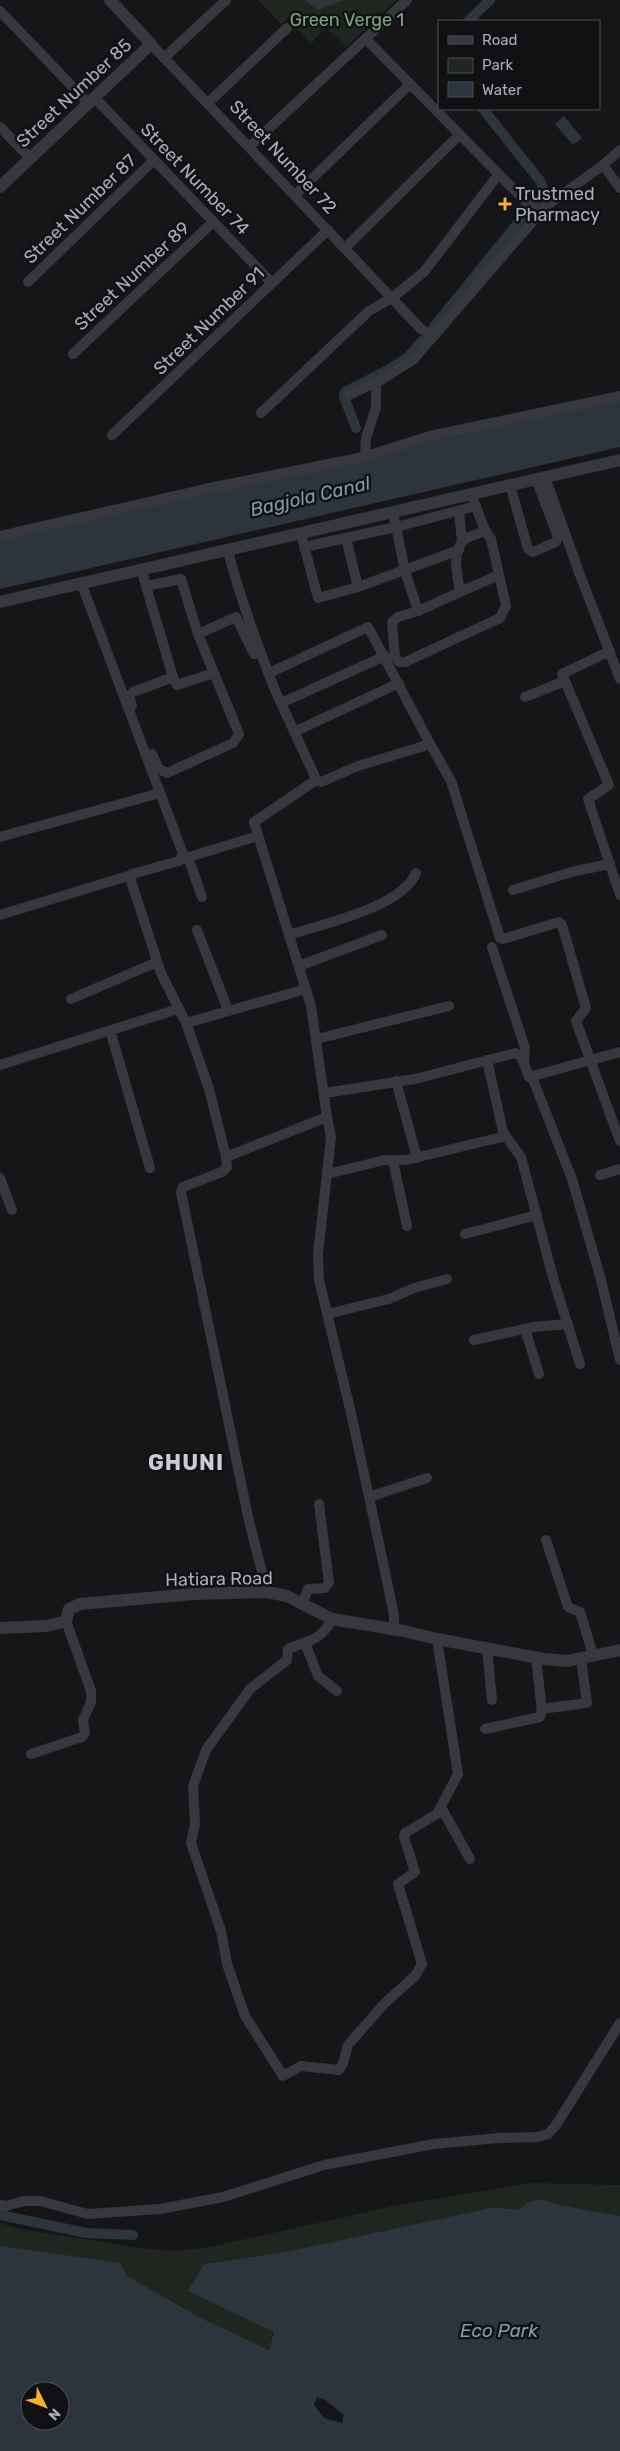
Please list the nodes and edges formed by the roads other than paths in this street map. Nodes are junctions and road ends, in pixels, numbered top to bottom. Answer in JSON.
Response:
{"nodes":[{"id":1,"x":110,"y":0,"type":"edge"},
{"id":2,"x":226,"y":0,"type":"edge"},
{"id":3,"x":406,"y":0,"type":"edge"},
{"id":4,"x":0,"y":11,"type":"edge"},
{"id":5,"x":287,"y":28,"type":"dead end"},
{"id":6,"x":366,"y":39,"type":"junction"},
{"id":7,"x":151,"y":44,"type":"junction"},
{"id":8,"x":164,"y":58,"type":"junction"},
{"id":9,"x":409,"y":85,"type":"junction"},
{"id":10,"x":92,"y":101,"type":"junction"},
{"id":11,"x":208,"y":103,"type":"junction"},
{"id":12,"x":0,"y":128,"type":"edge"},
{"id":13,"x":459,"y":135,"type":"junction"},
{"id":14,"x":250,"y":147,"type":"junction"},
{"id":15,"x":620,"y":150,"type":"edge"},
{"id":16,"x":30,"y":158,"type":"junction"},
{"id":17,"x":154,"y":160,"type":"junction"},
{"id":18,"x":603,"y":165,"type":"junction"},
{"id":19,"x":498,"y":176,"type":"junction"},
{"id":20,"x":0,"y":187,"type":"edge"},
{"id":21,"x":620,"y":188,"type":"edge"},
{"id":22,"x":295,"y":195,"type":"junction"},
{"id":23,"x":538,"y":214,"type":"junction"},
{"id":24,"x":213,"y":222,"type":"junction"},
{"id":25,"x":328,"y":230,"type":"junction"},
{"id":26,"x":345,"y":248,"type":"junction"},
{"id":27,"x":28,"y":282,"type":"dead end"},
{"id":28,"x":271,"y":282,"type":"junction"},
{"id":29,"x":392,"y":298,"type":"junction"},
{"id":30,"x":433,"y":336,"type":"junction"},
{"id":31,"x":73,"y":354,"type":"dead end"},
{"id":32,"x":378,"y":381,"type":"junction"},
{"id":33,"x":349,"y":395,"type":"dead end"},
{"id":34,"x":620,"y":396,"type":"edge"},
{"id":35,"x":261,"y":414,"type":"dead end"},
{"id":36,"x":112,"y":435,"type":"dead end"},
{"id":37,"x":366,"y":456,"type":"junction"},
{"id":38,"x":620,"y":460,"type":"edge"},
{"id":39,"x":540,"y":478,"type":"junction"},
{"id":40,"x":510,"y":485,"type":"junction"},
{"id":41,"x":474,"y":500,"type":"junction"},
{"id":42,"x":459,"y":511,"type":"junction"},
{"id":43,"x":393,"y":512,"type":"junction"},
{"id":44,"x":396,"y":528,"type":"junction"},
{"id":45,"x":485,"y":530,"type":"junction"},
{"id":46,"x":301,"y":534,"type":"junction"},
{"id":47,"x":0,"y":536,"type":"edge"},
{"id":48,"x":346,"y":538,"type":"junction"},
{"id":49,"x":460,"y":546,"type":"junction"},
{"id":50,"x":304,"y":547,"type":"junction"},
{"id":51,"x":228,"y":551,"type":"junction"},
{"id":52,"x":176,"y":563,"type":"junction"},
{"id":53,"x":142,"y":571,"type":"junction"},
{"id":54,"x":406,"y":571,"type":"junction"},
{"id":55,"x":499,"y":575,"type":"junction"},
{"id":56,"x":181,"y":580,"type":"junction"},
{"id":57,"x":82,"y":585,"type":"junction"},
{"id":58,"x":146,"y":586,"type":"junction"},
{"id":59,"x":358,"y":586,"type":"junction"},
{"id":60,"x":460,"y":592,"type":"junction"},
{"id":61,"x":0,"y":602,"type":"edge"},
{"id":62,"x":418,"y":611,"type":"junction"},
{"id":63,"x":198,"y":634,"type":"junction"},
{"id":64,"x":610,"y":651,"type":"junction"},
{"id":65,"x":254,"y":654,"type":"dead end"},
{"id":66,"x":385,"y":656,"type":"junction"},
{"id":67,"x":214,"y":673,"type":"junction"},
{"id":68,"x":269,"y":673,"type":"junction"},
{"id":69,"x":173,"y":677,"type":"junction"},
{"id":70,"x":620,"y":679,"type":"edge"},
{"id":71,"x":565,"y":681,"type":"junction"},
{"id":72,"x":399,"y":683,"type":"junction"},
{"id":73,"x":525,"y":698,"type":"dead end"},
{"id":74,"x":281,"y":703,"type":"junction"},
{"id":75,"x":294,"y":732,"type":"junction"},
{"id":76,"x":429,"y":742,"type":"junction"},
{"id":77,"x":316,"y":780,"type":"junction"},
{"id":78,"x":160,"y":794,"type":"junction"},
{"id":79,"x":258,"y":836,"type":"junction"},
{"id":80,"x":0,"y":837,"type":"edge"},
{"id":81,"x":185,"y":858,"type":"junction"},
{"id":82,"x":610,"y":864,"type":"junction"},
{"id":83,"x":416,"y":873,"type":"dead end"},
{"id":84,"x":130,"y":875,"type":"junction"},
{"id":85,"x":513,"y":890,"type":"dead end"},
{"id":86,"x":620,"y":895,"type":"edge"},
{"id":87,"x":202,"y":897,"type":"dead end"},
{"id":88,"x":0,"y":915,"type":"edge"},
{"id":89,"x":197,"y":930,"type":"dead end"},
{"id":90,"x":289,"y":935,"type":"junction"},
{"id":91,"x":382,"y":935,"type":"dead end"},
{"id":92,"x":492,"y":947,"type":"dead end"},
{"id":93,"x":157,"y":962,"type":"junction"},
{"id":94,"x":299,"y":966,"type":"junction"},
{"id":95,"x":306,"y":988,"type":"junction"},
{"id":96,"x":71,"y":999,"type":"dead end"},
{"id":97,"x":449,"y":1006,"type":"dead end"},
{"id":98,"x":178,"y":1009,"type":"junction"},
{"id":99,"x":228,"y":1010,"type":"junction"},
{"id":100,"x":186,"y":1023,"type":"junction"},
{"id":101,"x":110,"y":1030,"type":"junction"},
{"id":102,"x":317,"y":1038,"type":"junction"},
{"id":103,"x":620,"y":1052,"type":"edge"},
{"id":104,"x":487,"y":1060,"type":"junction"},
{"id":105,"x":590,"y":1060,"type":"junction"},
{"id":106,"x":524,"y":1063,"type":"junction"},
{"id":107,"x":0,"y":1065,"type":"edge"},
{"id":108,"x":532,"y":1077,"type":"junction"},
{"id":109,"x":396,"y":1081,"type":"junction"},
{"id":110,"x":326,"y":1093,"type":"junction"},
{"id":111,"x":328,"y":1117,"type":"junction"},
{"id":112,"x":503,"y":1132,"type":"junction"},
{"id":113,"x":620,"y":1141,"type":"edge"},
{"id":114,"x":226,"y":1157,"type":"junction"},
{"id":115,"x":417,"y":1158,"type":"junction"},
{"id":116,"x":393,"y":1161,"type":"junction"},
{"id":117,"x":150,"y":1168,"type":"dead end"},
{"id":118,"x":620,"y":1169,"type":"edge"},
{"id":119,"x":327,"y":1174,"type":"junction"},
{"id":120,"x":600,"y":1175,"type":"dead end"},
{"id":121,"x":0,"y":1178,"type":"edge"},
{"id":122,"x":12,"y":1210,"type":"dead end"},
{"id":123,"x":537,"y":1215,"type":"junction"},
{"id":124,"x":407,"y":1226,"type":"dead end"},
{"id":125,"x":465,"y":1234,"type":"dead end"},
{"id":126,"x":447,"y":1279,"type":"dead end"},
{"id":127,"x":327,"y":1314,"type":"junction"},
{"id":128,"x":615,"y":1320,"type":"edge"},
{"id":129,"x":568,"y":1324,"type":"junction"},
{"id":130,"x":525,"y":1329,"type":"junction"},
{"id":131,"x":474,"y":1340,"type":"dead end"},
{"id":132,"x":620,"y":1360,"type":"edge"},
{"id":133,"x":580,"y":1364,"type":"dead end"},
{"id":134,"x":539,"y":1374,"type":"dead end"},
{"id":135,"x":427,"y":1478,"type":"dead end"},
{"id":136,"x":369,"y":1497,"type":"junction"},
{"id":137,"x":319,"y":1504,"type":"dead end"},
{"id":138,"x":546,"y":1540,"type":"dead end"},
{"id":139,"x":267,"y":1592,"type":"junction"},
{"id":140,"x":302,"y":1604,"type":"junction"},
{"id":141,"x":332,"y":1619,"type":"junction"},
{"id":142,"x":66,"y":1621,"type":"junction"},
{"id":143,"x":0,"y":1628,"type":"edge"},
{"id":144,"x":394,"y":1629,"type":"junction"},
{"id":145,"x":438,"y":1639,"type":"junction"},
{"id":146,"x":305,"y":1643,"type":"junction"},
{"id":147,"x":487,"y":1647,"type":"junction"},
{"id":148,"x":620,"y":1650,"type":"edge"},
{"id":149,"x":587,"y":1657,"type":"junction"},
{"id":150,"x":536,"y":1658,"type":"junction"},
{"id":151,"x":337,"y":1691,"type":"dead end"},
{"id":152,"x":492,"y":1700,"type":"dead end"},
{"id":153,"x":542,"y":1709,"type":"junction"},
{"id":154,"x":486,"y":1729,"type":"dead end"},
{"id":155,"x":30,"y":1754,"type":"dead end"},
{"id":156,"x":442,"y":1809,"type":"junction"},
{"id":157,"x":470,"y":1859,"type":"dead end"},
{"id":158,"x":620,"y":2023,"type":"edge"},
{"id":159,"x":0,"y":2205,"type":"edge"}],
"edges":[{"from":1,"to":7,"type":"street","name":"Street Number 72"},
{"from":2,"to":8,"type":"street"},
{"from":3,"to":6,"type":"street"},
{"from":4,"to":10,"type":"street","name":"Street Number 74"},
{"from":5,"to":11,"type":"street"},
{"from":6,"to":9,"type":"street"},
{"from":6,"to":14,"type":"street"},
{"from":7,"to":8,"type":"street","name":"Street Number 72"},
{"from":7,"to":10,"type":"street","name":"Street Number 85"},
{"from":8,"to":11,"type":"street","name":"Street Number 72"},
{"from":9,"to":13,"type":"street"},
{"from":9,"to":22,"type":"street"},
{"from":10,"to":16,"type":"street","name":"Street Number 85"},
{"from":10,"to":17,"type":"street","name":"Street Number 74"},
{"from":11,"to":14,"type":"street","name":"Street Number 72"},
{"from":12,"to":16,"type":"street"},
{"from":13,"to":19,"type":"street"},
{"from":13,"to":26,"type":"street"},
{"from":14,"to":22,"type":"street","name":"Street Number 72"},
{"from":15,"to":18,"type":"street"},
{"from":16,"to":20,"type":"street","name":"Street Number 85"},
{"from":17,"to":24,"type":"street","name":"Street Number 74"},
{"from":17,"to":27,"type":"street","name":"Street Number 87"},
{"from":18,"to":21,"type":"street"},
{"from":18,"to":23,"type":"street"},
{"from":19,"to":23,"type":"street"},
{"from":19,"to":29,"type":"street"},
{"from":22,"to":25,"type":"street","name":"Street Number 72"},
{"from":23,"to":30,"type":"street"},
{"from":24,"to":28,"type":"street","name":"Street Number 74"},
{"from":24,"to":31,"type":"street","name":"Street Number 89"},
{"from":25,"to":26,"type":"street","name":"Street Number 72"},
{"from":25,"to":28,"type":"street","name":"Street Number 91"},
{"from":26,"to":29,"type":"street","name":"Street Number 72"},
{"from":28,"to":36,"type":"street","name":"Street Number 91"},
{"from":29,"to":30,"type":"street","name":"Street Number 72"},
{"from":29,"to":35,"type":"street"},
{"from":30,"to":32,"type":"street"},
{"from":32,"to":33,"type":"street"},
{"from":32,"to":37,"type":"street"},
{"from":34,"to":37,"type":"street"},
{"from":37,"to":47,"type":"street"},
{"from":38,"to":39,"type":"street"},
{"from":39,"to":40,"type":"street"},
{"from":39,"to":40,"type":"street"},
{"from":39,"to":64,"type":"street"},
{"from":40,"to":41,"type":"street"},
{"from":41,"to":42,"type":"street"},
{"from":41,"to":43,"type":"street"},
{"from":41,"to":45,"type":"street"},
{"from":42,"to":44,"type":"street"},
{"from":42,"to":49,"type":"street"},
{"from":43,"to":44,"type":"street"},
{"from":43,"to":46,"type":"street"},
{"from":44,"to":48,"type":"street"},
{"from":44,"to":54,"type":"street"},
{"from":45,"to":49,"type":"street"},
{"from":45,"to":55,"type":"street"},
{"from":46,"to":50,"type":"street"},
{"from":46,"to":51,"type":"street"},
{"from":48,"to":50,"type":"street"},
{"from":48,"to":59,"type":"street"},
{"from":49,"to":54,"type":"street"},
{"from":49,"to":60,"type":"street"},
{"from":50,"to":59,"type":"street"},
{"from":51,"to":52,"type":"street"},
{"from":51,"to":68,"type":"street"},
{"from":52,"to":53,"type":"street"},
{"from":52,"to":56,"type":"street"},
{"from":53,"to":57,"type":"street"},
{"from":53,"to":58,"type":"street"},
{"from":54,"to":59,"type":"street"},
{"from":54,"to":62,"type":"street"},
{"from":55,"to":60,"type":"street"},
{"from":55,"to":62,"type":"street"},
{"from":56,"to":58,"type":"street"},
{"from":56,"to":63,"type":"street"},
{"from":57,"to":61,"type":"street"},
{"from":57,"to":78,"type":"street"},
{"from":58,"to":69,"type":"street"},
{"from":60,"to":62,"type":"street"},
{"from":63,"to":65,"type":"street"},
{"from":63,"to":67,"type":"street"},
{"from":64,"to":70,"type":"street"},
{"from":64,"to":71,"type":"street"},
{"from":66,"to":68,"type":"street"},
{"from":66,"to":72,"type":"street"},
{"from":66,"to":74,"type":"street"},
{"from":67,"to":69,"type":"street"},
{"from":67,"to":69,"type":"street"},
{"from":68,"to":74,"type":"street"},
{"from":71,"to":73,"type":"street"},
{"from":71,"to":82,"type":"street"},
{"from":72,"to":75,"type":"street"},
{"from":72,"to":76,"type":"street"},
{"from":74,"to":75,"type":"street"},
{"from":75,"to":77,"type":"street"},
{"from":76,"to":77,"type":"street"},
{"from":76,"to":105,"type":"street"},
{"from":77,"to":79,"type":"street"},
{"from":78,"to":80,"type":"street"},
{"from":78,"to":81,"type":"street"},
{"from":79,"to":81,"type":"street"},
{"from":79,"to":90,"type":"street"},
{"from":81,"to":84,"type":"street"},
{"from":81,"to":87,"type":"street"},
{"from":82,"to":85,"type":"street"},
{"from":82,"to":86,"type":"street"},
{"from":83,"to":90,"type":"street"},
{"from":84,"to":88,"type":"street"},
{"from":84,"to":93,"type":"street"},
{"from":89,"to":99,"type":"street"},
{"from":90,"to":94,"type":"street"},
{"from":91,"to":94,"type":"street"},
{"from":92,"to":106,"type":"street"},
{"from":93,"to":96,"type":"street"},
{"from":93,"to":98,"type":"street"},
{"from":94,"to":95,"type":"street"},
{"from":95,"to":99,"type":"street"},
{"from":95,"to":102,"type":"street"},
{"from":97,"to":102,"type":"street"},
{"from":98,"to":100,"type":"street"},
{"from":98,"to":101,"type":"street"},
{"from":99,"to":100,"type":"street"},
{"from":100,"to":114,"type":"street"},
{"from":101,"to":107,"type":"street"},
{"from":101,"to":117,"type":"street"},
{"from":102,"to":110,"type":"street"},
{"from":103,"to":105,"type":"street"},
{"from":104,"to":106,"type":"street"},
{"from":104,"to":109,"type":"street"},
{"from":104,"to":112,"type":"street"},
{"from":105,"to":108,"type":"street"},
{"from":105,"to":113,"type":"street"},
{"from":106,"to":108,"type":"street"},
{"from":108,"to":128,"type":"street"},
{"from":109,"to":110,"type":"street"},
{"from":109,"to":115,"type":"street"},
{"from":110,"to":111,"type":"street"},
{"from":111,"to":114,"type":"street"},
{"from":111,"to":119,"type":"street"},
{"from":112,"to":115,"type":"street"},
{"from":112,"to":123,"type":"street"},
{"from":114,"to":139,"type":"street"},
{"from":115,"to":116,"type":"street"},
{"from":116,"to":119,"type":"street"},
{"from":116,"to":124,"type":"street"},
{"from":118,"to":120,"type":"street"},
{"from":119,"to":127,"type":"street"},
{"from":121,"to":122,"type":"street"},
{"from":123,"to":125,"type":"street"},
{"from":123,"to":129,"type":"street"},
{"from":126,"to":127,"type":"street"},
{"from":127,"to":136,"type":"street"},
{"from":128,"to":132,"type":"street"},
{"from":129,"to":130,"type":"street"},
{"from":129,"to":133,"type":"street"},
{"from":130,"to":131,"type":"street"},
{"from":130,"to":134,"type":"street"},
{"from":135,"to":136,"type":"street"},
{"from":136,"to":144,"type":"street"},
{"from":137,"to":140,"type":"street"},
{"from":138,"to":149,"type":"street"},
{"from":139,"to":140,"type":"street","name":"Hatiara Road"},
{"from":139,"to":142,"type":"street","name":"Hatiara Road"},
{"from":140,"to":141,"type":"street","name":"Hatiara Road"},
{"from":141,"to":144,"type":"street","name":"Hatiara Road"},
{"from":141,"to":146,"type":"street"},
{"from":142,"to":143,"type":"street"},
{"from":142,"to":155,"type":"street"},
{"from":144,"to":145,"type":"street","name":"Hatiara Road"},
{"from":145,"to":147,"type":"street","name":"Hatiara Road"},
{"from":145,"to":156,"type":"street"},
{"from":146,"to":151,"type":"street"},
{"from":146,"to":156,"type":"street"},
{"from":147,"to":150,"type":"street","name":"Hatiara Road"},
{"from":147,"to":152,"type":"street"},
{"from":148,"to":149,"type":"street","name":"Hatiara Road"},
{"from":149,"to":150,"type":"street","name":"Hatiara Road"},
{"from":149,"to":153,"type":"street"},
{"from":150,"to":153,"type":"street"},
{"from":153,"to":154,"type":"street"},
{"from":156,"to":157,"type":"street"},
{"from":158,"to":159,"type":"street"}]}
